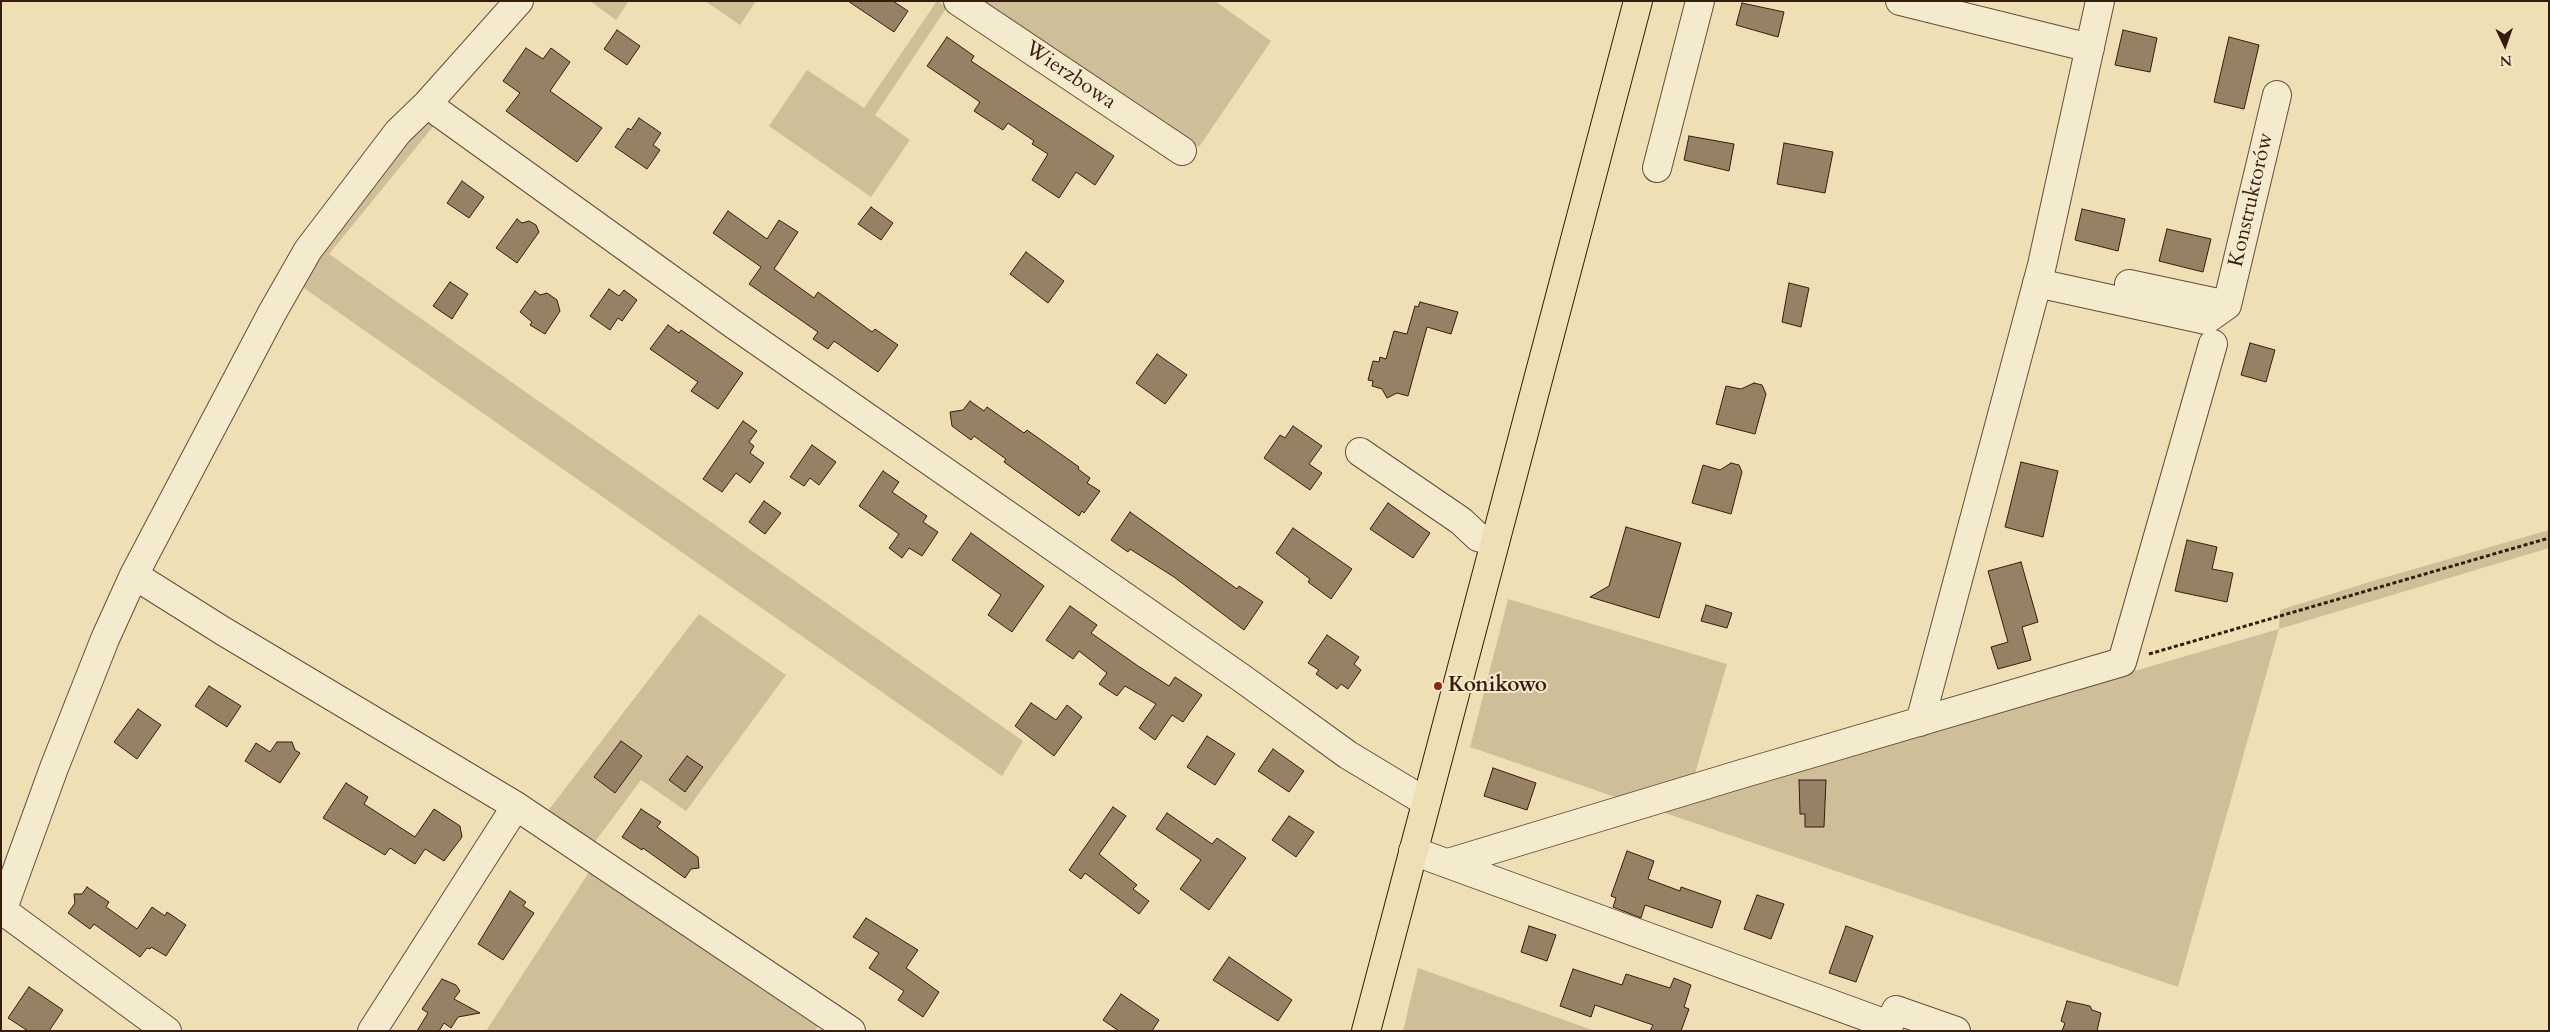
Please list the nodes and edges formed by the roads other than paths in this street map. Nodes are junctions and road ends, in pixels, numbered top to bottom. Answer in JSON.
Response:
{"nodes":[{"id":1,"x":519,"y":1,"type":"edge"},
{"id":2,"x":958,"y":1,"type":"edge"},
{"id":3,"x":1638,"y":1,"type":"edge"},
{"id":4,"x":1700,"y":1,"type":"edge"},
{"id":5,"x":1900,"y":1,"type":"edge"},
{"id":6,"x":2100,"y":1,"type":"edge"},
{"id":7,"x":2090,"y":48,"type":"junction"},
{"id":8,"x":2277,"y":95,"type":"dead end"},
{"id":9,"x":427,"y":104,"type":"junction"},
{"id":10,"x":1182,"y":151,"type":"dead end"},
{"id":11,"x":1657,"y":168,"type":"dead end"},
{"id":12,"x":2039,"y":274,"type":"junction"},
{"id":13,"x":2213,"y":344,"type":"dead end"},
{"id":14,"x":1360,"y":452,"type":"dead end"},
{"id":15,"x":1495,"y":542,"type":"junction"},
{"id":16,"x":134,"y":575,"type":"junction"},
{"id":17,"x":1920,"y":722,"type":"junction"},
{"id":18,"x":1427,"y":799,"type":"junction"},
{"id":19,"x":516,"y":806,"type":"junction"},
{"id":20,"x":1413,"y":851,"type":"junction"},
{"id":21,"x":1448,"y":863,"type":"junction"},
{"id":22,"x":2,"y":912,"type":"edge"},
{"id":23,"x":168,"y":1031,"type":"edge"},
{"id":24,"x":372,"y":1031,"type":"edge"},
{"id":25,"x":851,"y":1031,"type":"edge"},
{"id":26,"x":1366,"y":1031,"type":"edge"},
{"id":27,"x":1956,"y":1031,"type":"edge"}],
"edges":[{"from":1,"to":9,"type":"street"},
{"from":2,"to":10,"type":"street","name":"Wierzbowa"},
{"from":3,"to":15,"type":"main road"},
{"from":4,"to":11,"type":"street"},
{"from":5,"to":7,"type":"street"},
{"from":6,"to":7,"type":"street"},
{"from":7,"to":12,"type":"street"},
{"from":8,"to":12,"type":"street","name":"Konstruktorów"},
{"from":9,"to":16,"type":"street"},
{"from":9,"to":18,"type":"street"},
{"from":12,"to":17,"type":"street"},
{"from":13,"to":17,"type":"street"},
{"from":14,"to":15,"type":"street"},
{"from":15,"to":18,"type":"main road"},
{"from":16,"to":19,"type":"street"},
{"from":16,"to":22,"type":"street"},
{"from":17,"to":21,"type":"street"},
{"from":18,"to":20,"type":"main road"},
{"from":19,"to":24,"type":"street"},
{"from":19,"to":25,"type":"street"},
{"from":20,"to":21,"type":"street"},
{"from":20,"to":26,"type":"main road"},
{"from":21,"to":27,"type":"street"},
{"from":22,"to":23,"type":"street"}]}
